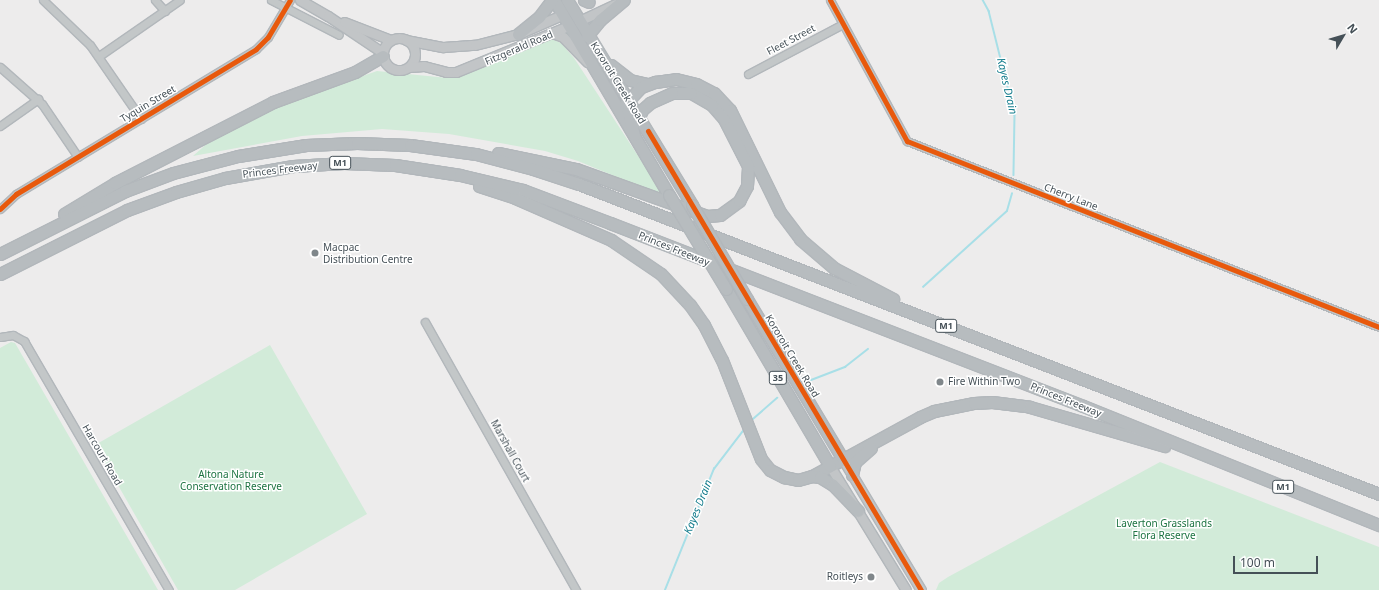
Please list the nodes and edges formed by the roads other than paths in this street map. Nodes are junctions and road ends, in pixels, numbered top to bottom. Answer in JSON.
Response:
{"nodes":[{"id":1,"x":43,"y":0,"type":"edge"},
{"id":2,"x":154,"y":0,"type":"edge"},
{"id":3,"x":180,"y":0,"type":"edge"},
{"id":4,"x":271,"y":0,"type":"edge"},
{"id":5,"x":290,"y":0,"type":"edge"},
{"id":6,"x":300,"y":0,"type":"edge"},
{"id":7,"x":553,"y":0,"type":"edge"},
{"id":8,"x":624,"y":0,"type":"edge"},
{"id":9,"x":830,"y":0,"type":"edge"},
{"id":10,"x":589,"y":1,"type":"edge"},
{"id":11,"x":570,"y":5,"type":"edge"},
{"id":12,"x":285,"y":8,"type":"junction"},
{"id":13,"x":165,"y":11,"type":"junction"},
{"id":14,"x":562,"y":15,"type":"junction"},
{"id":15,"x":328,"y":16,"type":"junction"},
{"id":16,"x":579,"y":21,"type":"junction"},
{"id":17,"x":843,"y":24,"type":"junction"},
{"id":18,"x":568,"y":26,"type":"junction"},
{"id":19,"x":552,"y":33,"type":"junction"},
{"id":20,"x":518,"y":34,"type":"junction"},
{"id":21,"x":339,"y":35,"type":"dead end"},
{"id":22,"x":587,"y":36,"type":"junction"},
{"id":23,"x":390,"y":40,"type":"junction"},
{"id":24,"x":406,"y":40,"type":"junction"},
{"id":25,"x":383,"y":54,"type":"junction"},
{"id":26,"x":601,"y":55,"type":"junction"},
{"id":27,"x":99,"y":56,"type":"junction"},
{"id":28,"x":591,"y":65,"type":"junction"},
{"id":29,"x":0,"y":66,"type":"edge"},
{"id":30,"x":409,"y":67,"type":"junction"},
{"id":31,"x":748,"y":74,"type":"dead end"},
{"id":32,"x":647,"y":84,"type":"junction"},
{"id":33,"x":38,"y":99,"type":"junction"},
{"id":34,"x":628,"y":99,"type":"junction"},
{"id":35,"x":639,"y":117,"type":"junction"},
{"id":36,"x":141,"y":119,"type":"junction"},
{"id":37,"x":0,"y":126,"type":"edge"},
{"id":38,"x":634,"y":135,"type":"junction"},
{"id":39,"x":376,"y":143,"type":"junction"},
{"id":40,"x":78,"y":156,"type":"junction"},
{"id":41,"x":409,"y":167,"type":"junction"},
{"id":42,"x":0,"y":208,"type":"edge"},
{"id":43,"x":24,"y":242,"type":"junction"},
{"id":44,"x":0,"y":254,"type":"edge"},
{"id":45,"x":0,"y":274,"type":"edge"},
{"id":46,"x":425,"y":322,"type":"dead end"},
{"id":47,"x":1379,"y":327,"type":"edge"},
{"id":48,"x":0,"y":338,"type":"edge"},
{"id":49,"x":1106,"y":388,"type":"junction"},
{"id":50,"x":886,"y":434,"type":"junction"},
{"id":51,"x":1186,"y":450,"type":"junction"},
{"id":52,"x":842,"y":458,"type":"junction"},
{"id":53,"x":830,"y":466,"type":"junction"},
{"id":54,"x":852,"y":475,"type":"junction"},
{"id":55,"x":812,"y":476,"type":"junction"},
{"id":56,"x":1379,"y":494,"type":"edge"},
{"id":57,"x":858,"y":511,"type":"junction"},
{"id":58,"x":1379,"y":526,"type":"edge"},
{"id":59,"x":911,"y":589,"type":"edge"},
{"id":60,"x":169,"y":590,"type":"edge"},
{"id":61,"x":576,"y":590,"type":"edge"}],
"edges":[{"from":1,"to":27,"type":"street"},
{"from":2,"to":13,"type":"street"},
{"from":3,"to":13,"type":"street"},
{"from":4,"to":12,"type":"street"},
{"from":5,"to":12,"type":"street","name":"Tyquin Street"},
{"from":6,"to":15,"type":"main road"},
{"from":7,"to":14,"type":"highway","name":"Kororoit Creek Road"},
{"from":7,"to":20,"type":"highway"},
{"from":8,"to":16,"type":"main road","name":"Fitzgerald Road"},
{"from":8,"to":22,"type":"highway"},
{"from":9,"to":17,"type":"street","name":"Cherry Lane"},
{"from":10,"to":11,"type":"main road","name":"Fitzgerald Road"},
{"from":11,"to":14,"type":"highway","name":"Fitzgerald Road"},
{"from":11,"to":16,"type":"highway","name":"Kororoit Creek Road"},
{"from":12,"to":21,"type":"street"},
{"from":12,"to":36,"type":"street","name":"Tyquin Street"},
{"from":13,"to":27,"type":"street"},
{"from":14,"to":18,"type":"highway","name":"Kororoit Creek Road"},
{"from":14,"to":20,"type":"main road","name":"Fitzgerald Road"},
{"from":15,"to":23,"type":"main road"},
{"from":15,"to":25,"type":"main road"},
{"from":16,"to":18,"type":"highway","name":"Fitzgerald Road"},
{"from":16,"to":22,"type":"highway","name":"Kororoit Creek Road","number":"35"},
{"from":17,"to":31,"type":"street","name":"Fleet Street"},
{"from":17,"to":47,"type":"street","name":"Cherry Lane"},
{"from":18,"to":19,"type":"main road","name":"Fitzgerald Road"},
{"from":18,"to":28,"type":"highway","name":"Kororoit Creek Road","number":"35"},
{"from":19,"to":28,"type":"main road"},
{"from":19,"to":30,"type":"main road","name":"Fitzgerald Road"},
{"from":20,"to":24,"type":"main road","name":"Fitzgerald Road"},
{"from":22,"to":26,"type":"highway","name":"Kororoit Creek Road","number":"35"},
{"from":23,"to":24,"type":"main road"},
{"from":23,"to":25,"type":"main road"},
{"from":24,"to":30,"type":"main road"},
{"from":25,"to":30,"type":"main road"},
{"from":25,"to":43,"type":"highway"},
{"from":26,"to":32,"type":"highway"},
{"from":26,"to":34,"type":"highway","name":"Kororoit Creek Road","number":"35"},
{"from":27,"to":36,"type":"street"},
{"from":28,"to":38,"type":"highway","name":"Kororoit Creek Road","number":"35"},
{"from":29,"to":33,"type":"street"},
{"from":32,"to":34,"type":"highway"},
{"from":32,"to":49,"type":"highway"},
{"from":33,"to":37,"type":"street"},
{"from":33,"to":40,"type":"street"},
{"from":34,"to":35,"type":"highway","name":"Kororoit Creek Road","number":"35"},
{"from":34,"to":38,"type":"highway"},
{"from":35,"to":39,"type":"highway"},
{"from":35,"to":52,"type":"highway","name":"Kororoit Creek Road","number":"35","bridge":true},
{"from":36,"to":40,"type":"street","name":"Tyquin Street"},
{"from":38,"to":53,"type":"highway","name":"Kororoit Creek Road","number":"35","bridge":true},
{"from":39,"to":43,"type":"highway","name":"Princes Freeway","number":"M1"},
{"from":39,"to":49,"type":"highway","name":"Princes Freeway","number":"M1"},
{"from":40,"to":42,"type":"street","name":"Tyquin Street"},
{"from":41,"to":45,"type":"highway","name":"Princes Freeway","number":"M1"},
{"from":41,"to":51,"type":"highway","name":"Princes Freeway","number":"M1"},
{"from":41,"to":55,"type":"highway"},
{"from":43,"to":44,"type":"highway","name":"Princes Freeway","number":"M1"},
{"from":46,"to":61,"type":"street","name":"Marshall Court"},
{"from":48,"to":60,"type":"street","name":"Harcourt Road"},
{"from":49,"to":56,"type":"highway","name":"Princes Freeway","number":"M1"},
{"from":50,"to":51,"type":"highway"},
{"from":50,"to":52,"type":"highway"},
{"from":50,"to":54,"type":"highway"},
{"from":51,"to":58,"type":"highway","name":"Princes Freeway","number":"M1"},
{"from":52,"to":53,"type":"highway"},
{"from":52,"to":54,"type":"main road","name":"Kororoit Creek Road","number":"35"},
{"from":53,"to":55,"type":"highway"},
{"from":53,"to":57,"type":"main road","name":"Kororoit Creek Road","number":"35"},
{"from":54,"to":59,"type":"main road","name":"Kororoit Creek Road","number":"35"},
{"from":55,"to":57,"type":"highway"},
{"from":57,"to":59,"type":"main road","name":"Kororoit Creek Road","number":"35"}]}
